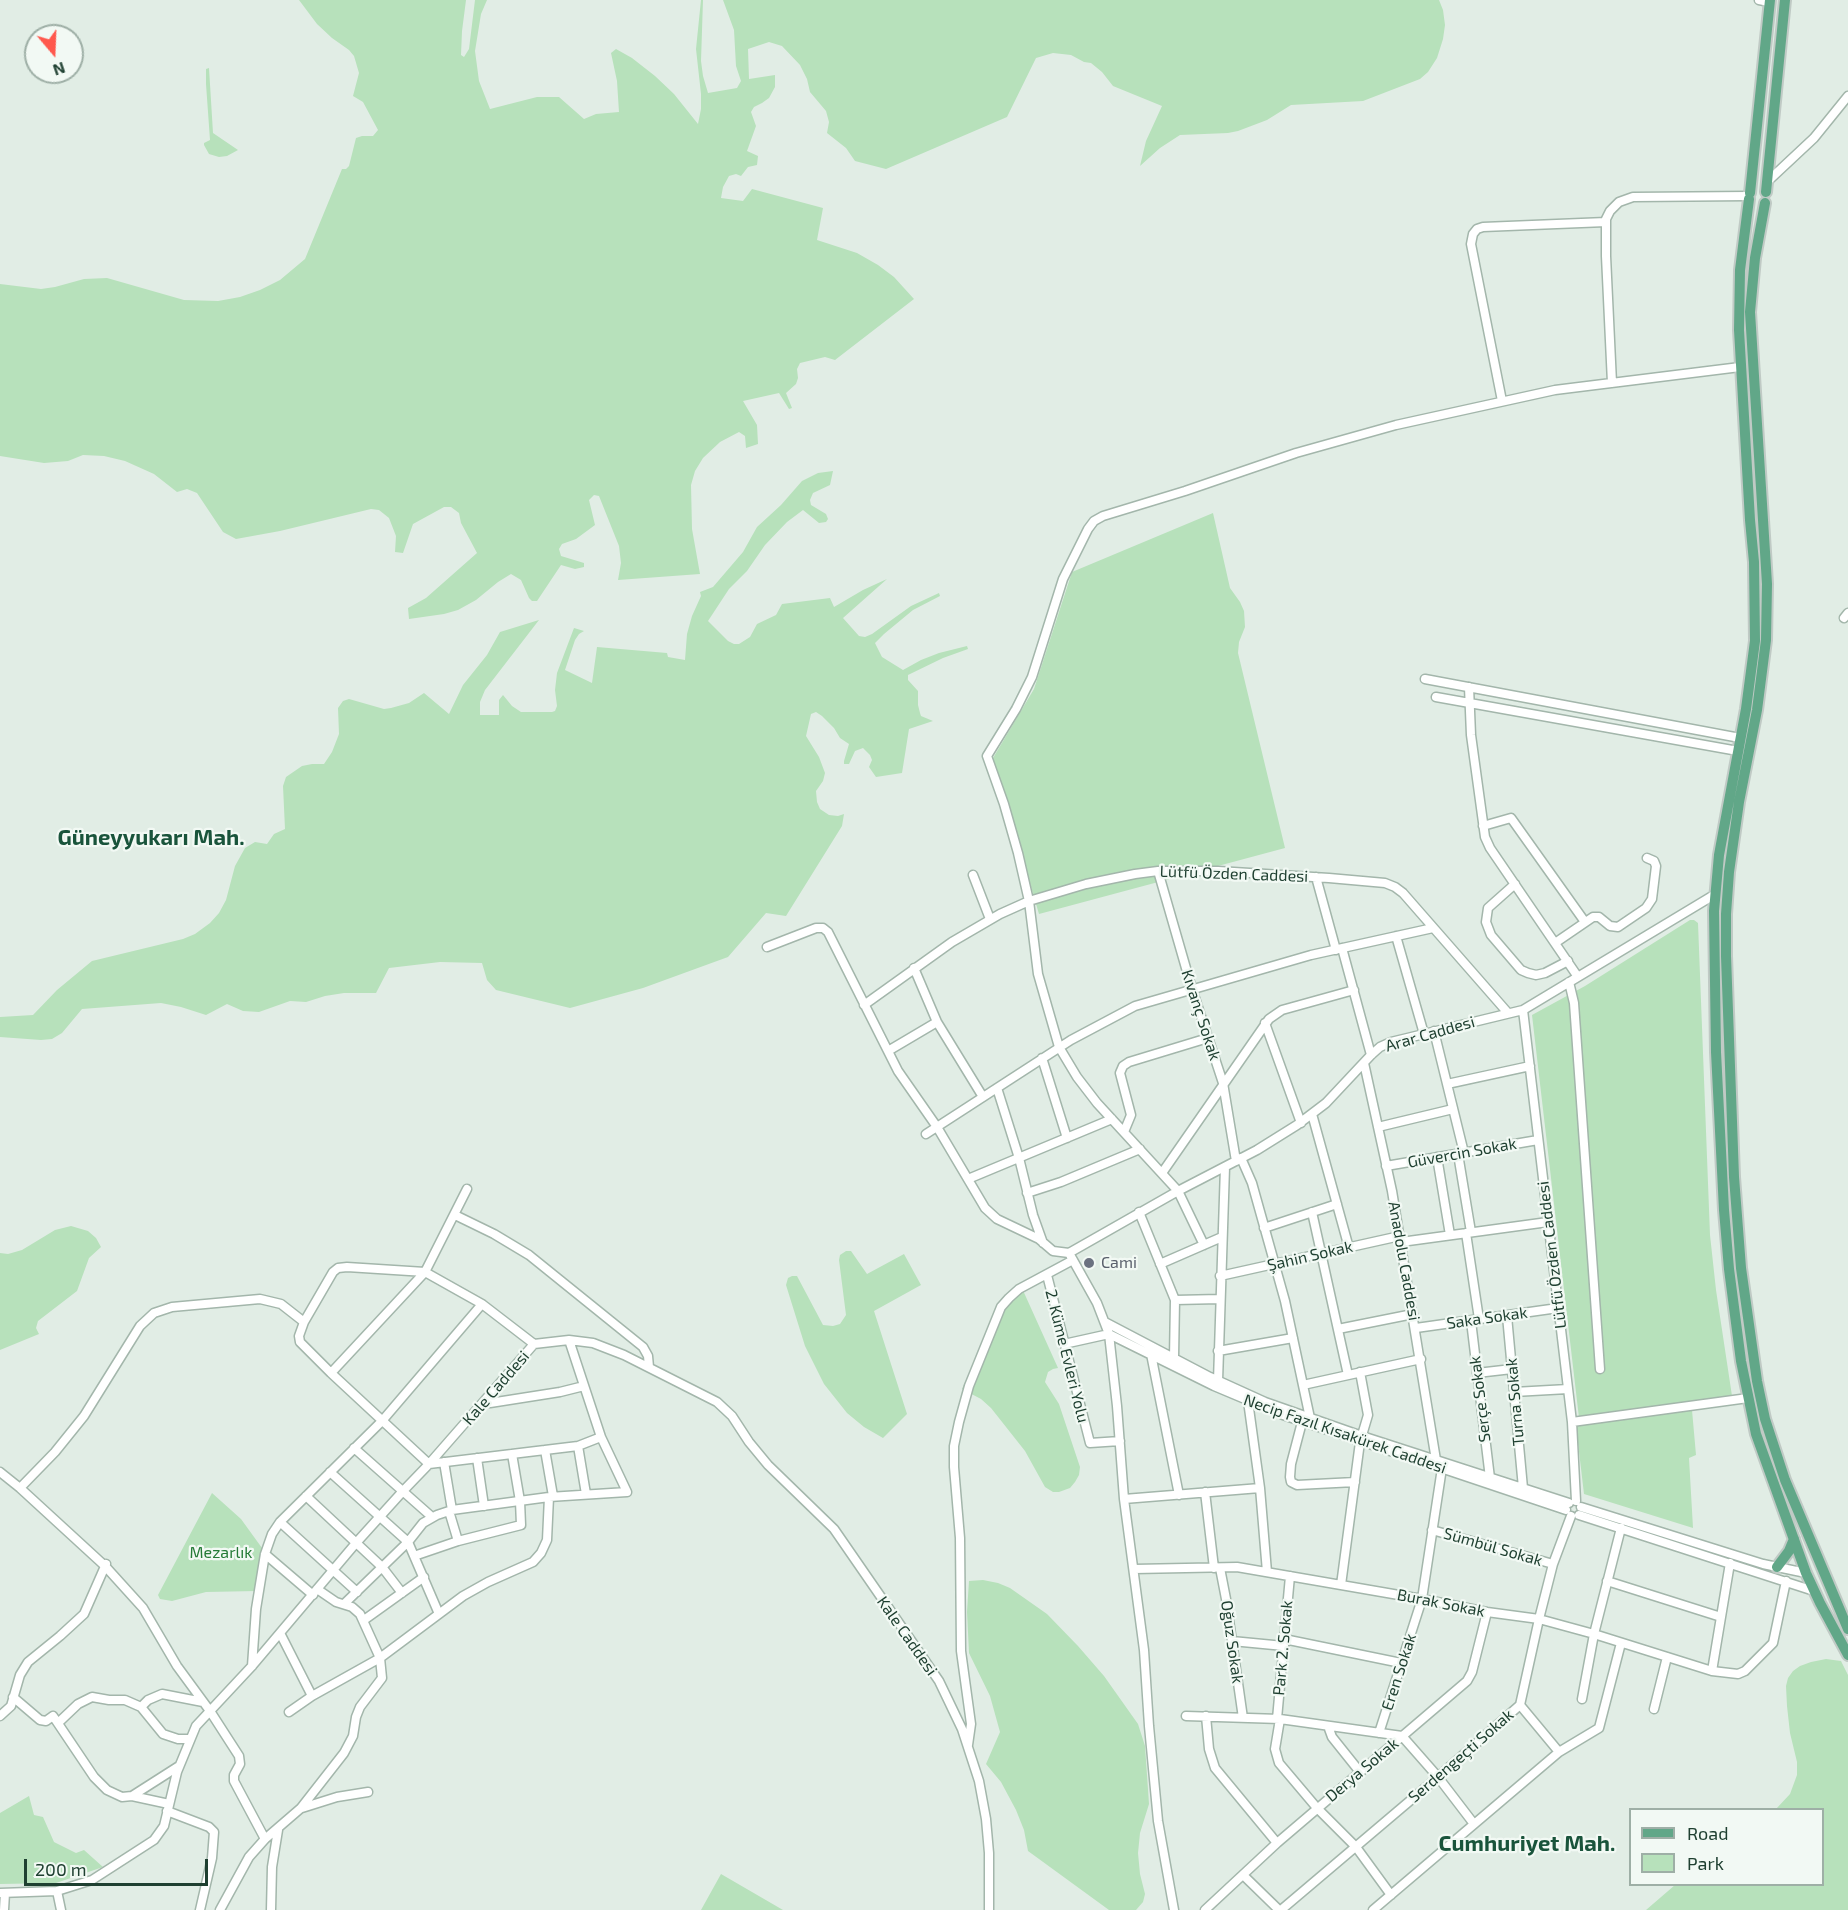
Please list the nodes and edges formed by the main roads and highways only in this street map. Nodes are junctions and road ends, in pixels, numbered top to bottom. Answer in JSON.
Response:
{"nodes":[{"id":1,"x":1785,"y":0,"type":"edge"},
{"id":2,"x":1766,"y":1,"type":"edge"},
{"id":3,"x":1749,"y":196,"type":"junction"},
{"id":4,"x":1766,"y":198,"type":"junction"},
{"id":5,"x":1794,"y":1539,"type":"junction"},
{"id":6,"x":1777,"y":1567,"type":"road end"},
{"id":7,"x":1821,"y":1567,"type":"junction"},
{"id":8,"x":1806,"y":1573,"type":"junction"},
{"id":9,"x":1828,"y":1585,"type":"junction"},
{"id":10,"x":1814,"y":1591,"type":"junction"},
{"id":11,"x":1848,"y":1629,"type":"edge"},
{"id":12,"x":1848,"y":1655,"type":"edge"}],
"edges":[{"from":1,"to":4,"type":"main road"},
{"from":2,"to":3,"type":"main road"},
{"from":3,"to":4,"type":"main road"},
{"from":3,"to":5,"type":"main road"},
{"from":4,"to":7,"type":"main road"},
{"from":5,"to":6,"type":"main road"},
{"from":5,"to":8,"type":"main road"},
{"from":7,"to":8,"type":"main road"},
{"from":7,"to":9,"type":"main road"},
{"from":8,"to":10,"type":"main road"},
{"from":9,"to":10,"type":"main road"},
{"from":9,"to":11,"type":"main road"},
{"from":10,"to":12,"type":"main road"}]}
